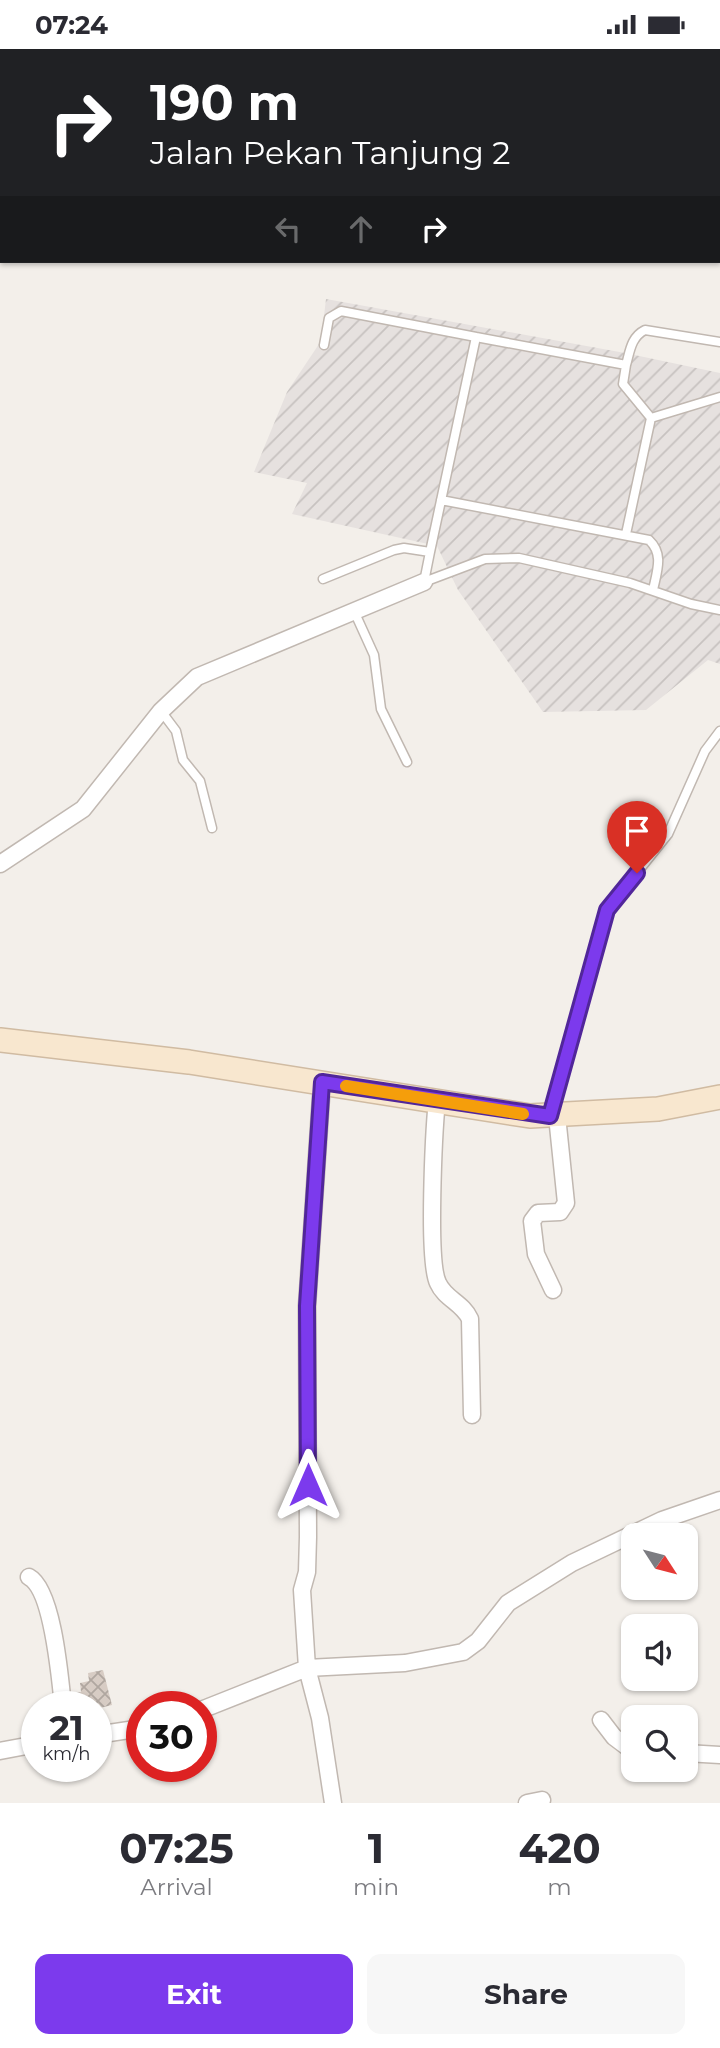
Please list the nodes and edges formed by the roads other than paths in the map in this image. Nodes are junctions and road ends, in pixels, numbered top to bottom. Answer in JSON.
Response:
{"nodes":[{"id":1,"x":476,"y":337,"type":"junction"},
{"id":2,"x":720,"y":342,"type":"edge"},
{"id":3,"x":324,"y":345,"type":"dead end"},
{"id":4,"x":626,"y":365,"type":"junction"},
{"id":5,"x":720,"y":397,"type":"edge"},
{"id":6,"x":651,"y":418,"type":"junction"},
{"id":7,"x":441,"y":500,"type":"junction"},
{"id":8,"x":626,"y":534,"type":"junction"},
{"id":9,"x":430,"y":552,"type":"junction"},
{"id":10,"x":323,"y":579,"type":"dead end"},
{"id":11,"x":424,"y":582,"type":"junction"},
{"id":12,"x":653,"y":590,"type":"junction"},
{"id":13,"x":720,"y":610,"type":"edge"},
{"id":14,"x":354,"y":611,"type":"junction"},
{"id":15,"x":161,"y":711,"type":"junction"},
{"id":16,"x":720,"y":731,"type":"edge"},
{"id":17,"x":407,"y":762,"type":"dead end"},
{"id":18,"x":212,"y":828,"type":"dead end"},
{"id":19,"x":0,"y":864,"type":"edge"},
{"id":20,"x":0,"y":1040,"type":"edge"},
{"id":21,"x":322,"y":1082,"type":"junction"},
{"id":22,"x":720,"y":1097,"type":"edge"},
{"id":23,"x":437,"y":1100,"type":"junction"},
{"id":24,"x":553,"y":1116,"type":"junction"},
{"id":25,"x":553,"y":1290,"type":"dead end"},
{"id":26,"x":472,"y":1415,"type":"dead end"},
{"id":27,"x":720,"y":1500,"type":"edge"},
{"id":28,"x":29,"y":1577,"type":"dead end"},
{"id":29,"x":307,"y":1668,"type":"junction"},
{"id":30,"x":61,"y":1691,"type":"edge"},
{"id":31,"x":217,"y":1704,"type":"edge"},
{"id":32,"x":601,"y":1720,"type":"dead end"},
{"id":33,"x":621,"y":1742,"type":"edge"},
{"id":34,"x":21,"y":1747,"type":"edge"},
{"id":35,"x":0,"y":1751,"type":"edge"},
{"id":36,"x":698,"y":1754,"type":"edge"},
{"id":37,"x":720,"y":1755,"type":"edge"},
{"id":38,"x":333,"y":1803,"type":"edge"}],
"edges":[{"from":1,"to":3,"type":"lane"},
{"from":1,"to":4,"type":"lane"},
{"from":1,"to":7,"type":"lane"},
{"from":2,"to":4,"type":"lane"},
{"from":4,"to":6,"type":"lane"},
{"from":5,"to":6,"type":"lane"},
{"from":6,"to":8,"type":"lane"},
{"from":7,"to":8,"type":"lane"},
{"from":7,"to":9,"type":"lane"},
{"from":8,"to":12,"type":"lane"},
{"from":9,"to":10,"type":"lane"},
{"from":9,"to":11,"type":"lane"},
{"from":11,"to":12,"type":"lane"},
{"from":11,"to":14,"type":"street"},
{"from":12,"to":13,"type":"lane"},
{"from":14,"to":15,"type":"street"},
{"from":14,"to":17,"type":"lane"},
{"from":15,"to":18,"type":"lane"},
{"from":15,"to":19,"type":"street"},
{"from":16,"to":24,"type":"lane"},
{"from":20,"to":21,"type":"street"},
{"from":21,"to":23,"type":"street"},
{"from":21,"to":29,"type":"street"},
{"from":22,"to":24,"type":"street"},
{"from":23,"to":24,"type":"street"},
{"from":23,"to":26,"type":"street"},
{"from":24,"to":25,"type":"street"},
{"from":27,"to":29,"type":"street"},
{"from":28,"to":30,"type":"street"},
{"from":29,"to":31,"type":"street"},
{"from":29,"to":38,"type":"street"},
{"from":32,"to":33,"type":"street"},
{"from":34,"to":35,"type":"street"},
{"from":36,"to":37,"type":"street"}]}
